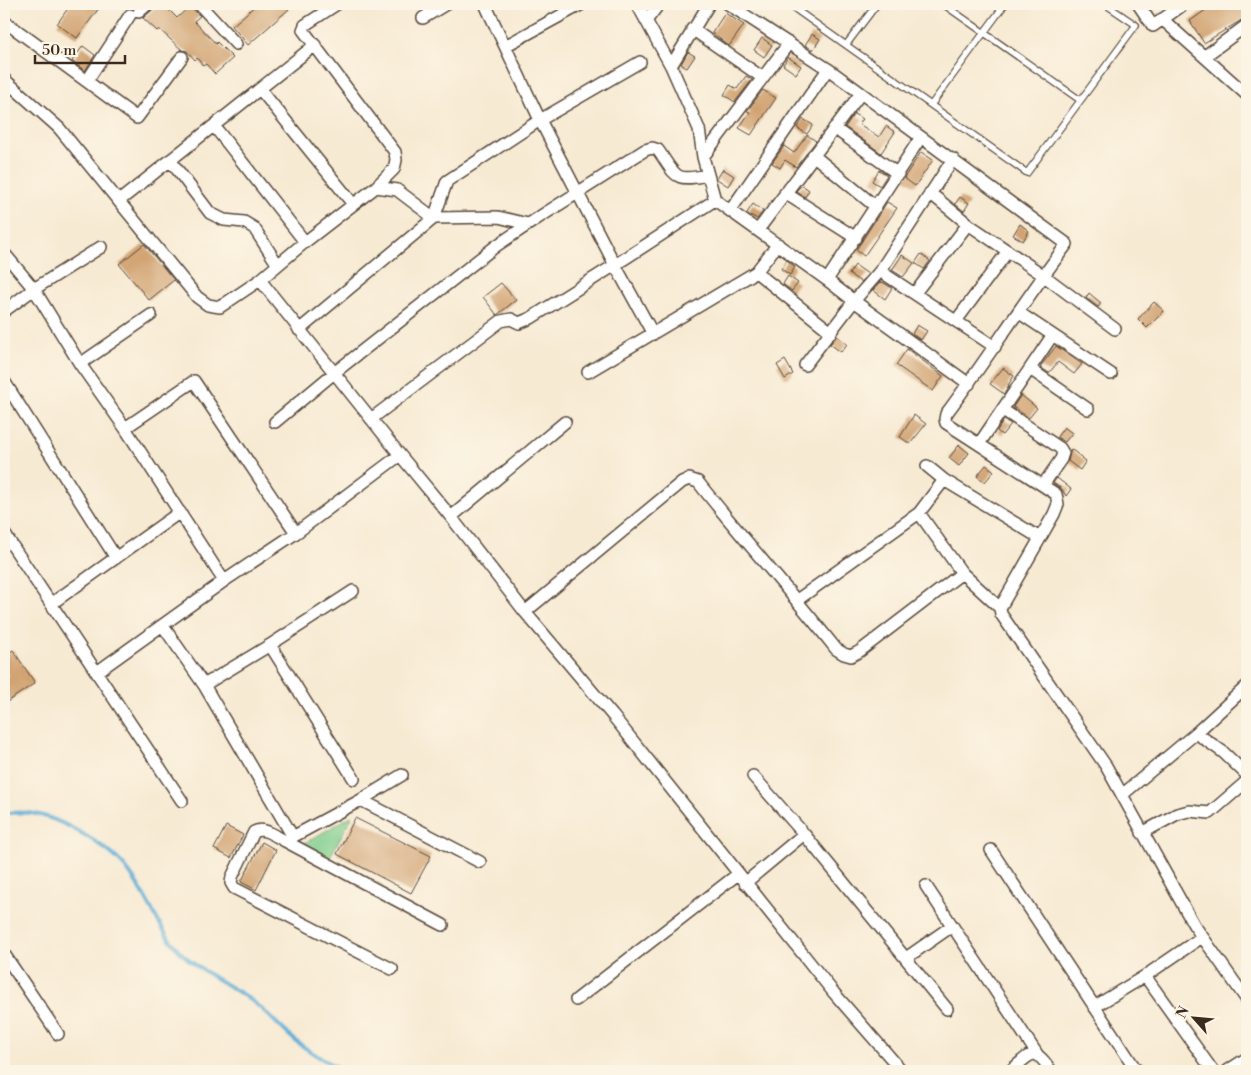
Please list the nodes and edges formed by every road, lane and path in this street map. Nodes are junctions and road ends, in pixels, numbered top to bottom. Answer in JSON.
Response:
{"nodes":[{"id":1,"x":199,"y":4,"type":"edge"},
{"id":2,"x":337,"y":4,"type":"edge"},
{"id":3,"x":446,"y":4,"type":"edge"},
{"id":4,"x":485,"y":4,"type":"edge"},
{"id":5,"x":582,"y":4,"type":"edge"},
{"id":6,"x":637,"y":4,"type":"edge"},
{"id":7,"x":659,"y":4,"type":"edge"},
{"id":8,"x":709,"y":4,"type":"edge"},
{"id":9,"x":728,"y":4,"type":"edge"},
{"id":10,"x":788,"y":4,"type":"edge"},
{"id":11,"x":877,"y":4,"type":"edge"},
{"id":12,"x":943,"y":4,"type":"edge"},
{"id":13,"x":1004,"y":4,"type":"edge"},
{"id":14,"x":1105,"y":4,"type":"edge"},
{"id":15,"x":1138,"y":4,"type":"edge"},
{"id":16,"x":1184,"y":4,"type":"edge"},
{"id":17,"x":142,"y":8,"type":"edge"},
{"id":18,"x":423,"y":18,"type":"dead end"},
{"id":19,"x":1162,"y":19,"type":"junction"},
{"id":20,"x":4,"y":20,"type":"edge"},
{"id":21,"x":646,"y":21,"type":"junction"},
{"id":22,"x":1247,"y":25,"type":"edge"},
{"id":23,"x":692,"y":29,"type":"junction"},
{"id":24,"x":983,"y":33,"type":"junction"},
{"id":25,"x":789,"y":43,"type":"junction"},
{"id":26,"x":236,"y":44,"type":"dead end"},
{"id":27,"x":315,"y":45,"type":"junction"},
{"id":28,"x":846,"y":45,"type":"junction"},
{"id":29,"x":505,"y":46,"type":"junction"},
{"id":30,"x":1205,"y":56,"type":"junction"},
{"id":31,"x":182,"y":57,"type":"dead end"},
{"id":32,"x":640,"y":62,"type":"dead end"},
{"id":33,"x":671,"y":66,"type":"junction"},
{"id":34,"x":828,"y":69,"type":"junction"},
{"id":35,"x":763,"y":78,"type":"junction"},
{"id":36,"x":4,"y":79,"type":"edge"},
{"id":37,"x":87,"y":81,"type":"junction"},
{"id":38,"x":260,"y":89,"type":"junction"},
{"id":39,"x":861,"y":93,"type":"junction"},
{"id":40,"x":1247,"y":95,"type":"edge"},
{"id":41,"x":1080,"y":100,"type":"junction"},
{"id":42,"x":931,"y":105,"type":"junction"},
{"id":43,"x":540,"y":120,"type":"junction"},
{"id":44,"x":214,"y":126,"type":"junction"},
{"id":45,"x":834,"y":128,"type":"junction"},
{"id":46,"x":921,"y":137,"type":"junction"},
{"id":47,"x":813,"y":155,"type":"junction"},
{"id":48,"x":703,"y":157,"type":"junction"},
{"id":49,"x":954,"y":159,"type":"junction"},
{"id":50,"x":170,"y":160,"type":"junction"},
{"id":51,"x":898,"y":174,"type":"junction"},
{"id":52,"x":708,"y":175,"type":"junction"},
{"id":53,"x":376,"y":186,"type":"junction"},
{"id":54,"x":578,"y":192,"type":"junction"},
{"id":55,"x":785,"y":192,"type":"junction"},
{"id":56,"x":930,"y":193,"type":"junction"},
{"id":57,"x":119,"y":200,"type":"junction"},
{"id":58,"x":715,"y":200,"type":"junction"},
{"id":59,"x":353,"y":204,"type":"junction"},
{"id":60,"x":876,"y":207,"type":"junction"},
{"id":61,"x":730,"y":211,"type":"junction"},
{"id":62,"x":434,"y":218,"type":"junction"},
{"id":63,"x":528,"y":224,"type":"junction"},
{"id":64,"x":968,"y":224,"type":"junction"},
{"id":65,"x":758,"y":230,"type":"junction"},
{"id":66,"x":856,"y":238,"type":"junction"},
{"id":67,"x":305,"y":242,"type":"junction"},
{"id":68,"x":778,"y":244,"type":"junction"},
{"id":69,"x":101,"y":247,"type":"dead end"},
{"id":70,"x":1008,"y":251,"type":"junction"},
{"id":71,"x":4,"y":253,"type":"edge"},
{"id":72,"x":278,"y":265,"type":"junction"},
{"id":73,"x":615,"y":265,"type":"junction"},
{"id":74,"x":880,"y":271,"type":"junction"},
{"id":75,"x":756,"y":272,"type":"junction"},
{"id":76,"x":1043,"y":275,"type":"junction"},
{"id":77,"x":260,"y":280,"type":"junction"},
{"id":78,"x":827,"y":280,"type":"junction"},
{"id":79,"x":34,"y":289,"type":"junction"},
{"id":80,"x":915,"y":293,"type":"junction"},
{"id":81,"x":854,"y":301,"type":"junction"},
{"id":82,"x":4,"y":311,"type":"edge"},
{"id":83,"x":1018,"y":312,"type":"junction"},
{"id":84,"x":151,"y":315,"type":"dead end"},
{"id":85,"x":956,"y":321,"type":"junction"},
{"id":86,"x":1115,"y":329,"type":"dead end"},
{"id":87,"x":299,"y":330,"type":"junction"},
{"id":88,"x":831,"y":332,"type":"junction"},
{"id":89,"x":653,"y":334,"type":"junction"},
{"id":90,"x":1052,"y":336,"type":"junction"},
{"id":91,"x":994,"y":347,"type":"junction"},
{"id":92,"x":80,"y":364,"type":"junction"},
{"id":93,"x":806,"y":365,"type":"dead end"},
{"id":94,"x":1030,"y":369,"type":"junction"},
{"id":95,"x":588,"y":372,"type":"dead end"},
{"id":96,"x":334,"y":373,"type":"junction"},
{"id":97,"x":1111,"y":374,"type":"dead end"},
{"id":98,"x":4,"y":381,"type":"edge"},
{"id":99,"x":969,"y":384,"type":"junction"},
{"id":100,"x":1088,"y":409,"type":"dead end"},
{"id":101,"x":1002,"y":410,"type":"junction"},
{"id":102,"x":371,"y":419,"type":"junction"},
{"id":103,"x":276,"y":422,"type":"dead end"},
{"id":104,"x":565,"y":422,"type":"dead end"},
{"id":105,"x":126,"y":428,"type":"junction"},
{"id":106,"x":979,"y":444,"type":"junction"},
{"id":107,"x":400,"y":455,"type":"junction"},
{"id":108,"x":927,"y":466,"type":"dead end"},
{"id":109,"x":944,"y":480,"type":"junction"},
{"id":110,"x":1043,"y":486,"type":"junction"},
{"id":111,"x":180,"y":512,"type":"junction"},
{"id":112,"x":919,"y":513,"type":"junction"},
{"id":113,"x":451,"y":516,"type":"junction"},
{"id":114,"x":4,"y":533,"type":"edge"},
{"id":115,"x":296,"y":533,"type":"junction"},
{"id":116,"x":1040,"y":538,"type":"junction"},
{"id":117,"x":116,"y":558,"type":"junction"},
{"id":118,"x":962,"y":573,"type":"junction"},
{"id":119,"x":224,"y":581,"type":"junction"},
{"id":120,"x":353,"y":590,"type":"dead end"},
{"id":121,"x":797,"y":600,"type":"junction"},
{"id":122,"x":51,"y":604,"type":"junction"},
{"id":123,"x":1000,"y":608,"type":"junction"},
{"id":124,"x":524,"y":612,"type":"junction"},
{"id":125,"x":163,"y":626,"type":"junction"},
{"id":126,"x":270,"y":644,"type":"junction"},
{"id":127,"x":96,"y":672,"type":"junction"},
{"id":128,"x":204,"y":685,"type":"junction"},
{"id":129,"x":1247,"y":686,"type":"edge"},
{"id":130,"x":1196,"y":733,"type":"junction"},
{"id":131,"x":402,"y":774,"type":"dead end"},
{"id":132,"x":1247,"y":775,"type":"edge"},
{"id":133,"x":753,"y":776,"type":"dead end"},
{"id":134,"x":354,"y":780,"type":"dead end"},
{"id":135,"x":1247,"y":781,"type":"edge"},
{"id":136,"x":1122,"y":794,"type":"junction"},
{"id":137,"x":361,"y":800,"type":"junction"},
{"id":138,"x":182,"y":801,"type":"dead end"},
{"id":139,"x":1142,"y":832,"type":"junction"},
{"id":140,"x":804,"y":834,"type":"junction"},
{"id":141,"x":289,"y":839,"type":"junction"},
{"id":142,"x":991,"y":850,"type":"dead end"},
{"id":143,"x":480,"y":862,"type":"dead end"},
{"id":144,"x":742,"y":878,"type":"junction"},
{"id":145,"x":926,"y":886,"type":"dead end"},
{"id":146,"x":443,"y":925,"type":"dead end"},
{"id":147,"x":952,"y":926,"type":"junction"},
{"id":148,"x":1202,"y":937,"type":"junction"},
{"id":149,"x":4,"y":954,"type":"edge"},
{"id":150,"x":906,"y":958,"type":"junction"},
{"id":151,"x":392,"y":968,"type":"dead end"},
{"id":152,"x":1145,"y":976,"type":"junction"},
{"id":153,"x":576,"y":1000,"type":"dead end"},
{"id":154,"x":1247,"y":1000,"type":"edge"},
{"id":155,"x":1094,"y":1007,"type":"junction"},
{"id":156,"x":947,"y":1009,"type":"dead end"},
{"id":157,"x":58,"y":1034,"type":"dead end"},
{"id":158,"x":1037,"y":1054,"type":"junction"},
{"id":159,"x":1247,"y":1058,"type":"edge"},
{"id":160,"x":902,"y":1071,"type":"edge"},
{"id":161,"x":1010,"y":1071,"type":"edge"},
{"id":162,"x":1051,"y":1071,"type":"edge"},
{"id":163,"x":1137,"y":1071,"type":"edge"},
{"id":164,"x":1213,"y":1071,"type":"edge"},
{"id":165,"x":1227,"y":1071,"type":"edge"}],
"edges":[{"from":1,"to":26,"type":"street"},
{"from":2,"to":27,"type":"street"},
{"from":3,"to":18,"type":"street"},
{"from":4,"to":29,"type":"street"},
{"from":5,"to":29,"type":"street"},
{"from":6,"to":21,"type":"street"},
{"from":7,"to":21,"type":"street"},
{"from":8,"to":23,"type":"street"},
{"from":9,"to":25,"type":"street"},
{"from":10,"to":28,"type":"lane"},
{"from":11,"to":28,"type":"lane"},
{"from":12,"to":24,"type":"lane"},
{"from":13,"to":24,"type":"lane"},
{"from":14,"to":41,"type":"lane"},
{"from":15,"to":19,"type":"street"},
{"from":16,"to":19,"type":"street"},
{"from":17,"to":37,"type":"street"},
{"from":19,"to":30,"type":"street"},
{"from":20,"to":37,"type":"street"},
{"from":21,"to":33,"type":"street"},
{"from":22,"to":30,"type":"street"},
{"from":23,"to":33,"type":"street"},
{"from":23,"to":35,"type":"street"},
{"from":24,"to":41,"type":"lane"},
{"from":24,"to":42,"type":"lane"},
{"from":25,"to":34,"type":"street"},
{"from":25,"to":35,"type":"street"},
{"from":27,"to":38,"type":"street"},
{"from":27,"to":53,"type":"street"},
{"from":28,"to":42,"type":"lane"},
{"from":29,"to":43,"type":"street"},
{"from":30,"to":40,"type":"street"},
{"from":31,"to":37,"type":"street"},
{"from":32,"to":43,"type":"street"},
{"from":33,"to":48,"type":"street"},
{"from":34,"to":39,"type":"street"},
{"from":34,"to":61,"type":"street"},
{"from":35,"to":48,"type":"street"},
{"from":36,"to":57,"type":"street"},
{"from":38,"to":44,"type":"street"},
{"from":38,"to":59,"type":"street"},
{"from":39,"to":45,"type":"street"},
{"from":39,"to":46,"type":"street"},
{"from":41,"to":42,"type":"lane"},
{"from":43,"to":54,"type":"street"},
{"from":43,"to":62,"type":"street"},
{"from":44,"to":50,"type":"street"},
{"from":44,"to":67,"type":"street"},
{"from":45,"to":47,"type":"street"},
{"from":45,"to":51,"type":"street"},
{"from":46,"to":49,"type":"street"},
{"from":46,"to":51,"type":"street"},
{"from":47,"to":55,"type":"street"},
{"from":47,"to":60,"type":"street"},
{"from":48,"to":52,"type":"street"},
{"from":49,"to":56,"type":"street"},
{"from":49,"to":76,"type":"street"},
{"from":50,"to":57,"type":"street"},
{"from":50,"to":72,"type":"street"},
{"from":51,"to":60,"type":"street"},
{"from":52,"to":54,"type":"street"},
{"from":52,"to":58,"type":"street"},
{"from":53,"to":59,"type":"street"},
{"from":53,"to":62,"type":"street"},
{"from":54,"to":63,"type":"street"},
{"from":54,"to":73,"type":"street"},
{"from":55,"to":65,"type":"street"},
{"from":55,"to":66,"type":"street"},
{"from":56,"to":64,"type":"street"},
{"from":56,"to":74,"type":"street"},
{"from":57,"to":77,"type":"street"},
{"from":58,"to":61,"type":"street"},
{"from":58,"to":73,"type":"street"},
{"from":59,"to":67,"type":"street"},
{"from":60,"to":66,"type":"street"},
{"from":61,"to":65,"type":"street"},
{"from":62,"to":63,"type":"street"},
{"from":62,"to":87,"type":"street"},
{"from":63,"to":96,"type":"street"},
{"from":64,"to":70,"type":"street"},
{"from":64,"to":80,"type":"street"},
{"from":65,"to":68,"type":"street"},
{"from":66,"to":78,"type":"street"},
{"from":67,"to":72,"type":"street"},
{"from":68,"to":75,"type":"street"},
{"from":68,"to":78,"type":"street"},
{"from":69,"to":79,"type":"street"},
{"from":70,"to":76,"type":"street"},
{"from":70,"to":85,"type":"street"},
{"from":71,"to":79,"type":"street"},
{"from":72,"to":77,"type":"street"},
{"from":73,"to":89,"type":"street"},
{"from":73,"to":102,"type":"street"},
{"from":74,"to":80,"type":"street"},
{"from":74,"to":81,"type":"street"},
{"from":75,"to":88,"type":"street"},
{"from":75,"to":89,"type":"street"},
{"from":76,"to":83,"type":"street"},
{"from":76,"to":86,"type":"street"},
{"from":77,"to":87,"type":"street"},
{"from":78,"to":81,"type":"street"},
{"from":79,"to":82,"type":"street"},
{"from":79,"to":92,"type":"street"},
{"from":80,"to":85,"type":"street"},
{"from":81,"to":88,"type":"street"},
{"from":81,"to":99,"type":"street"},
{"from":83,"to":90,"type":"street"},
{"from":83,"to":91,"type":"street"},
{"from":84,"to":92,"type":"street"},
{"from":85,"to":91,"type":"street"},
{"from":87,"to":96,"type":"street"},
{"from":88,"to":93,"type":"street"},
{"from":89,"to":95,"type":"street"},
{"from":90,"to":94,"type":"street"},
{"from":90,"to":97,"type":"street"},
{"from":91,"to":99,"type":"street"},
{"from":92,"to":105,"type":"street"},
{"from":94,"to":100,"type":"street"},
{"from":94,"to":101,"type":"street"},
{"from":96,"to":102,"type":"street"},
{"from":96,"to":103,"type":"street"},
{"from":98,"to":117,"type":"street"},
{"from":99,"to":106,"type":"street"},
{"from":101,"to":106,"type":"street"},
{"from":101,"to":110,"type":"street"},
{"from":102,"to":107,"type":"street"},
{"from":104,"to":113,"type":"street"},
{"from":105,"to":111,"type":"street"},
{"from":105,"to":115,"type":"street"},
{"from":106,"to":110,"type":"street"},
{"from":107,"to":113,"type":"street"},
{"from":107,"to":115,"type":"street"},
{"from":108,"to":109,"type":"street"},
{"from":109,"to":112,"type":"street"},
{"from":109,"to":116,"type":"street"},
{"from":110,"to":116,"type":"street"},
{"from":111,"to":117,"type":"street"},
{"from":111,"to":119,"type":"street"},
{"from":112,"to":118,"type":"street"},
{"from":112,"to":121,"type":"street"},
{"from":113,"to":124,"type":"street"},
{"from":114,"to":122,"type":"street"},
{"from":115,"to":119,"type":"street"},
{"from":116,"to":123,"type":"street"},
{"from":117,"to":122,"type":"street"},
{"from":118,"to":121,"type":"street"},
{"from":118,"to":123,"type":"street"},
{"from":119,"to":125,"type":"street"},
{"from":120,"to":126,"type":"street"},
{"from":121,"to":124,"type":"street"},
{"from":122,"to":127,"type":"street"},
{"from":123,"to":136,"type":"street"},
{"from":124,"to":144,"type":"street"},
{"from":125,"to":127,"type":"street"},
{"from":125,"to":128,"type":"street"},
{"from":126,"to":128,"type":"street"},
{"from":126,"to":134,"type":"street"},
{"from":127,"to":138,"type":"street"},
{"from":128,"to":141,"type":"street"},
{"from":129,"to":130,"type":"street"},
{"from":130,"to":132,"type":"street"},
{"from":130,"to":136,"type":"street"},
{"from":131,"to":137,"type":"street"},
{"from":133,"to":140,"type":"street"},
{"from":135,"to":139,"type":"street"},
{"from":136,"to":139,"type":"street"},
{"from":137,"to":141,"type":"street"},
{"from":137,"to":143,"type":"street"},
{"from":139,"to":148,"type":"street"},
{"from":140,"to":144,"type":"street"},
{"from":140,"to":150,"type":"street"},
{"from":141,"to":146,"type":"street"},
{"from":141,"to":151,"type":"street"},
{"from":142,"to":155,"type":"street"},
{"from":144,"to":153,"type":"street"},
{"from":144,"to":160,"type":"street"},
{"from":145,"to":147,"type":"street"},
{"from":147,"to":150,"type":"street"},
{"from":147,"to":158,"type":"street"},
{"from":148,"to":152,"type":"street"},
{"from":148,"to":154,"type":"street"},
{"from":149,"to":157,"type":"street"},
{"from":150,"to":156,"type":"street"},
{"from":152,"to":155,"type":"street"},
{"from":152,"to":164,"type":"street"},
{"from":155,"to":163,"type":"street"},
{"from":158,"to":161,"type":"street"},
{"from":158,"to":162,"type":"street"},
{"from":159,"to":165,"type":"street"}]}
